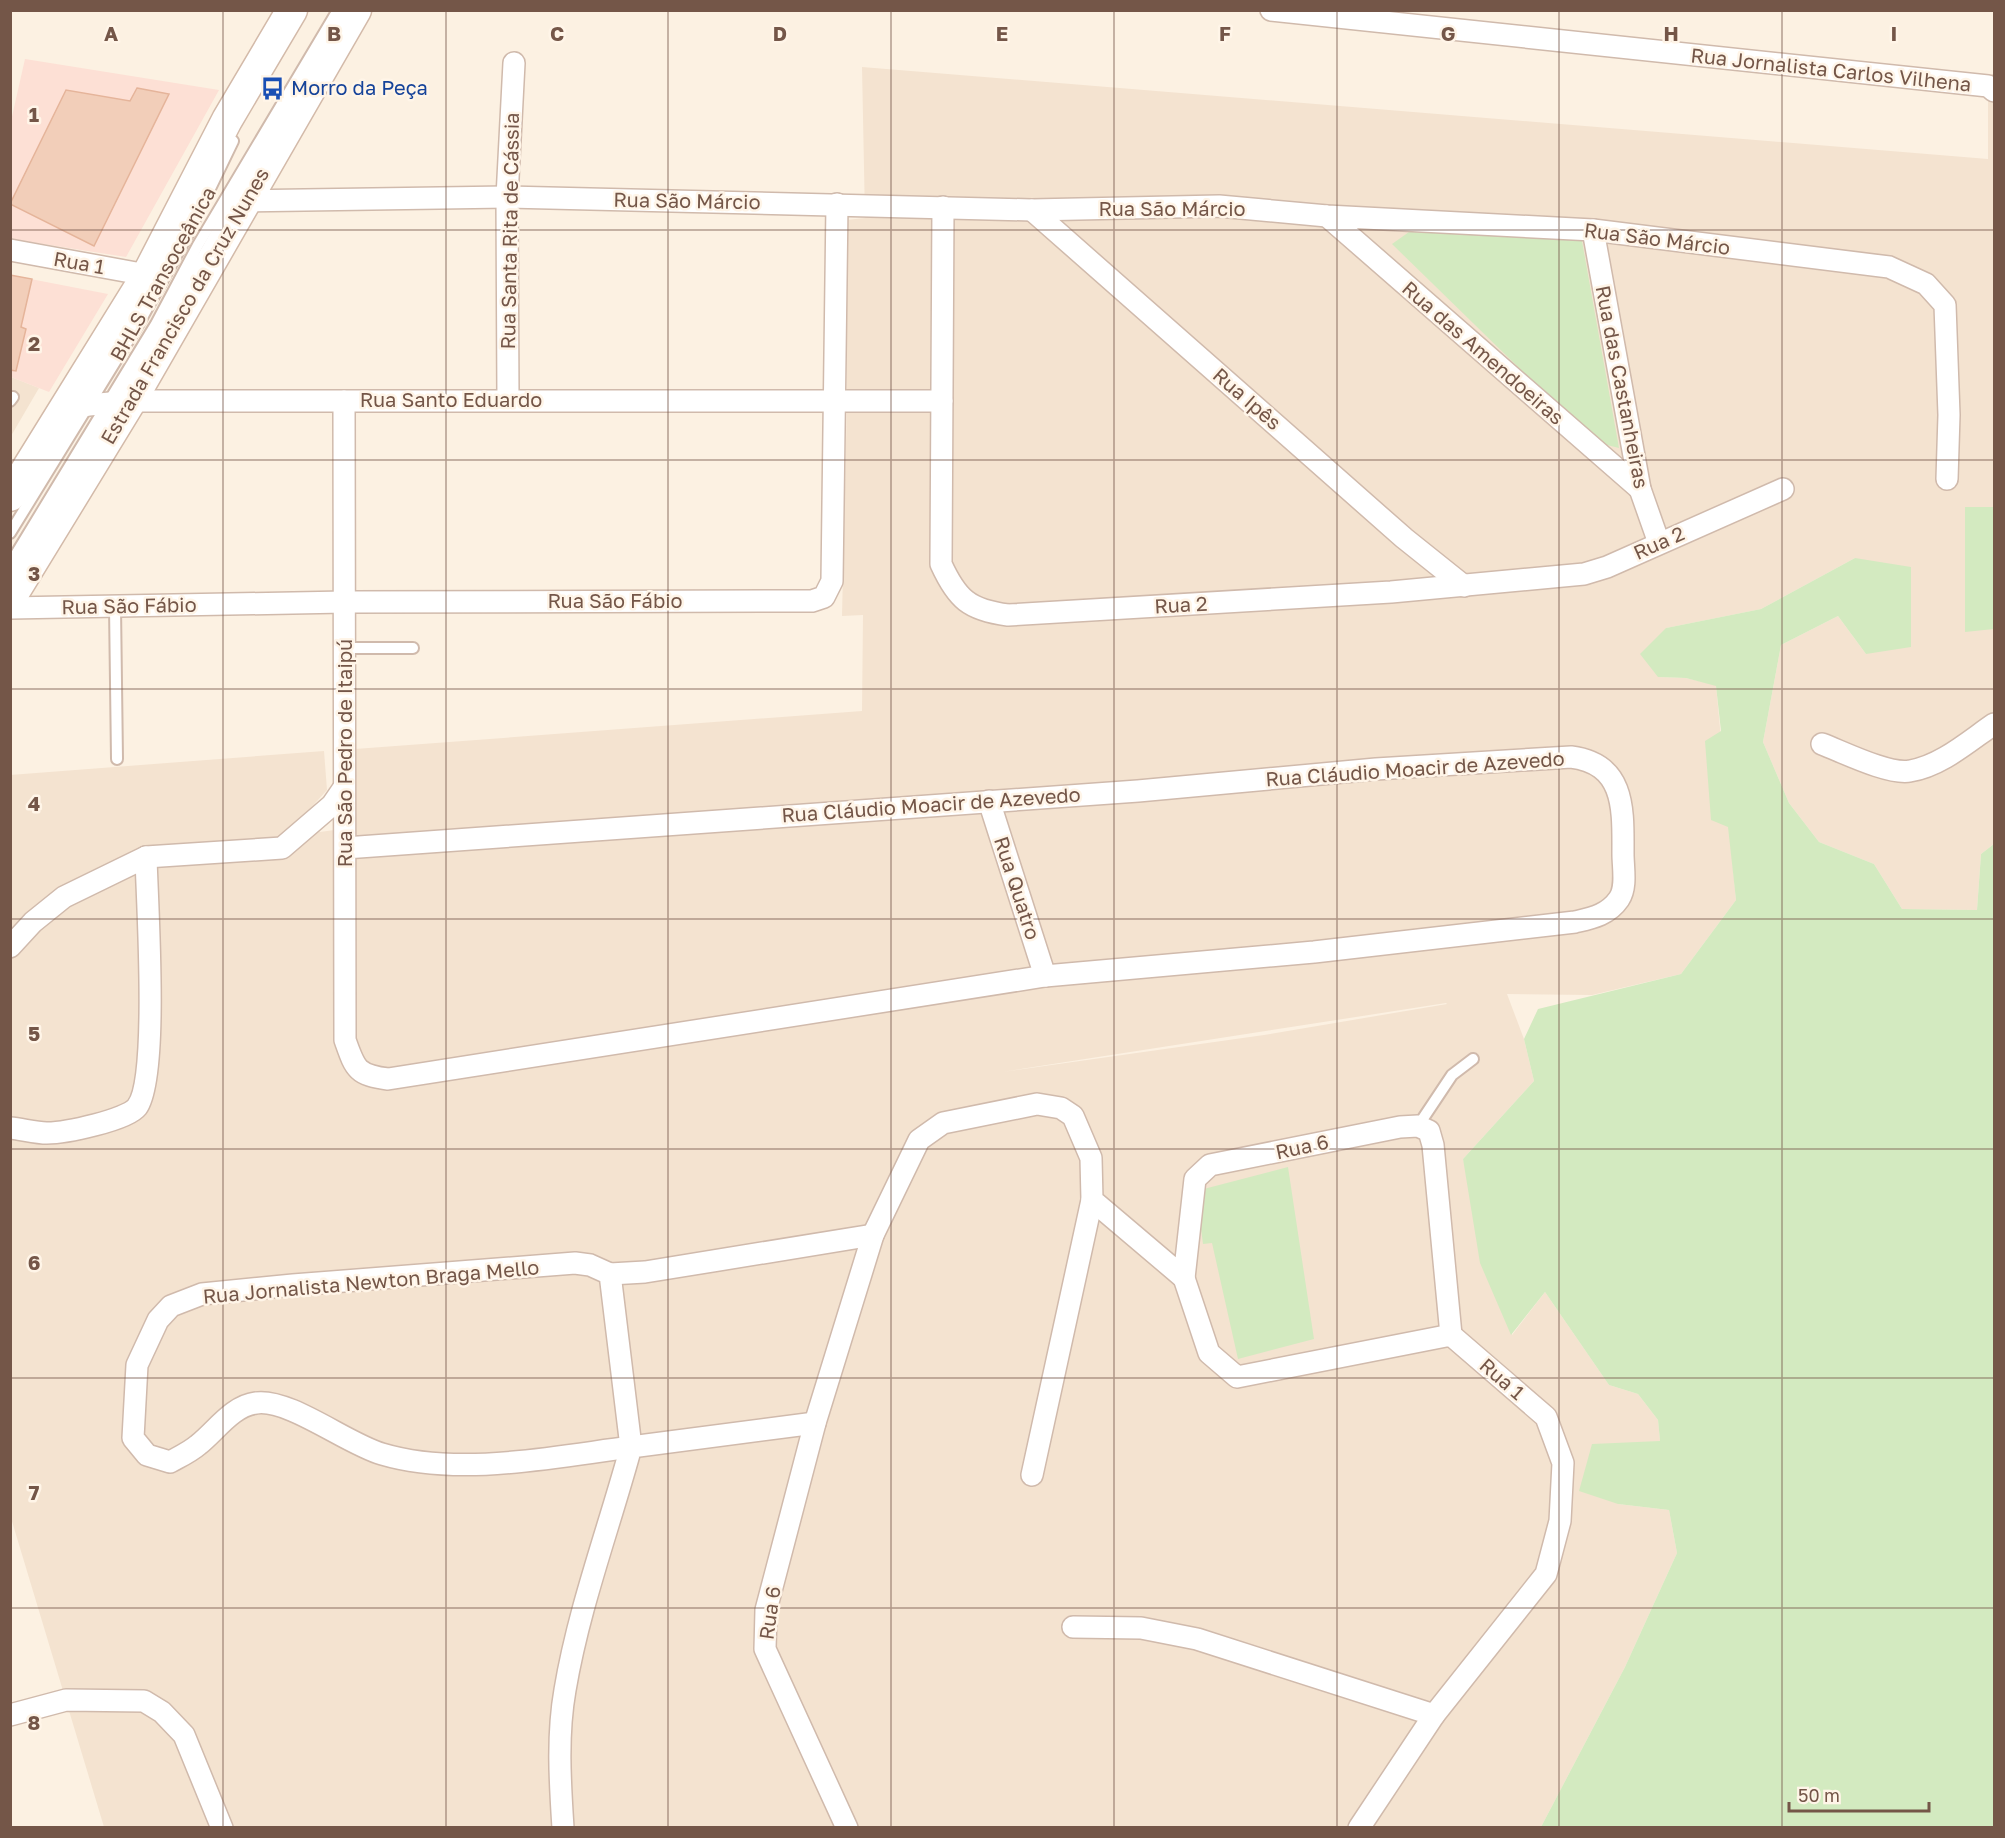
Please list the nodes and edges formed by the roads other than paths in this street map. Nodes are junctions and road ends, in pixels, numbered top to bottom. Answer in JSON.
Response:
{"nodes":[{"id":1,"x":292,"y":10,"type":"edge"},
{"id":2,"x":338,"y":10,"type":"edge"},
{"id":3,"x":356,"y":10,"type":"edge"},
{"id":4,"x":1271,"y":10,"type":"edge"},
{"id":5,"x":514,"y":63,"type":"dead end"},
{"id":6,"x":1995,"y":91,"type":"edge"},
{"id":7,"x":237,"y":132,"type":"dead end"},
{"id":8,"x":507,"y":197,"type":"junction"},
{"id":9,"x":245,"y":201,"type":"junction"},
{"id":10,"x":837,"y":204,"type":"junction"},
{"id":11,"x":943,"y":207,"type":"junction"},
{"id":12,"x":1032,"y":210,"type":"junction"},
{"id":13,"x":1327,"y":216,"type":"junction"},
{"id":14,"x":1593,"y":230,"type":"junction"},
{"id":15,"x":10,"y":250,"type":"edge"},
{"id":16,"x":147,"y":275,"type":"junction"},
{"id":17,"x":508,"y":400,"type":"junction"},
{"id":18,"x":836,"y":400,"type":"junction"},
{"id":19,"x":344,"y":401,"type":"junction"},
{"id":20,"x":942,"y":402,"type":"junction"},
{"id":21,"x":99,"y":405,"type":"junction"},
{"id":22,"x":1947,"y":479,"type":"dead end"},
{"id":23,"x":1640,"y":489,"type":"junction"},
{"id":24,"x":1783,"y":489,"type":"dead end"},
{"id":25,"x":10,"y":496,"type":"edge"},
{"id":26,"x":10,"y":533,"type":"edge"},
{"id":27,"x":1659,"y":543,"type":"junction"},
{"id":28,"x":10,"y":564,"type":"edge"},
{"id":29,"x":1464,"y":586,"type":"junction"},
{"id":30,"x":10,"y":599,"type":"edge"},
{"id":31,"x":345,"y":602,"type":"junction"},
{"id":32,"x":115,"y":607,"type":"junction"},
{"id":33,"x":10,"y":608,"type":"edge"},
{"id":34,"x":345,"y":648,"type":"junction"},
{"id":35,"x":413,"y":648,"type":"dead end"},
{"id":36,"x":1995,"y":724,"type":"edge"},
{"id":37,"x":1822,"y":744,"type":"dead end"},
{"id":38,"x":117,"y":759,"type":"dead end"},
{"id":39,"x":343,"y":789,"type":"junction"},
{"id":40,"x":989,"y":801,"type":"junction"},
{"id":41,"x":345,"y":848,"type":"junction"},
{"id":42,"x":146,"y":857,"type":"junction"},
{"id":43,"x":10,"y":947,"type":"edge"},
{"id":44,"x":1045,"y":976,"type":"junction"},
{"id":45,"x":1473,"y":1059,"type":"dead end"},
{"id":46,"x":388,"y":1079,"type":"joint"},
{"id":47,"x":1418,"y":1126,"type":"junction"},
{"id":48,"x":10,"y":1128,"type":"edge"},
{"id":49,"x":1092,"y":1200,"type":"junction"},
{"id":50,"x":873,"y":1235,"type":"junction"},
{"id":51,"x":610,"y":1274,"type":"junction"},
{"id":52,"x":1184,"y":1278,"type":"junction"},
{"id":53,"x":1451,"y":1335,"type":"junction"},
{"id":54,"x":815,"y":1423,"type":"junction"},
{"id":55,"x":632,"y":1447,"type":"junction"},
{"id":56,"x":1032,"y":1475,"type":"dead end"},
{"id":57,"x":1073,"y":1627,"type":"dead end"},
{"id":58,"x":10,"y":1715,"type":"edge"},
{"id":59,"x":1434,"y":1715,"type":"junction"},
{"id":60,"x":222,"y":1827,"type":"edge"},
{"id":61,"x":563,"y":1827,"type":"edge"},
{"id":62,"x":847,"y":1827,"type":"edge"},
{"id":63,"x":1359,"y":1827,"type":"edge"}],
"edges":[{"from":1,"to":16,"type":"main road","name":"Estrada Francisco da Cruz Nunes"},
{"from":2,"to":21,"type":"lane","name":"BHLS Transoceânica"},
{"from":3,"to":9,"type":"main road","name":"Estrada Francisco da Cruz Nunes"},
{"from":4,"to":6,"type":"street","name":"Rua Jornalista Carlos Vilhena"},
{"from":5,"to":8,"type":"street","name":"Rua Santa Rita de Cássia"},
{"from":7,"to":21,"type":"lane","name":"BHLS Transoceânica"},
{"from":8,"to":9,"type":"street","name":"Rua São Márcio"},
{"from":8,"to":10,"type":"street","name":"Rua São Márcio"},
{"from":8,"to":17,"type":"street","name":"Rua Santa Rita de Cássia"},
{"from":9,"to":21,"type":"main road","name":"Estrada Francisco da Cruz Nunes"},
{"from":10,"to":11,"type":"street","name":"Rua São Márcio"},
{"from":10,"to":18,"type":"street","name":"Rua São Fábio"},
{"from":11,"to":12,"type":"street","name":"Rua São Márcio"},
{"from":11,"to":20,"type":"street","name":"Rua 2"},
{"from":12,"to":13,"type":"street","name":"Rua São Márcio"},
{"from":12,"to":29,"type":"street","name":"Rua Ipês"},
{"from":13,"to":14,"type":"street","name":"Rua São Márcio"},
{"from":13,"to":23,"type":"street","name":"Rua das Amendoeiras"},
{"from":14,"to":22,"type":"street","name":"Rua São Márcio"},
{"from":14,"to":23,"type":"street","name":"Rua das Castanheiras"},
{"from":15,"to":16,"type":"street","name":"Rua 1"},
{"from":16,"to":21,"type":"main road","name":"Estrada Francisco da Cruz Nunes"},
{"from":17,"to":18,"type":"street","name":"Rua Santo Eduardo"},
{"from":17,"to":19,"type":"street","name":"Rua Santo Eduardo"},
{"from":18,"to":20,"type":"street","name":"Rua Santo Eduardo"},
{"from":18,"to":31,"type":"street","name":"Rua São Fábio"},
{"from":19,"to":21,"type":"street","name":"Rua Santo Eduardo"},
{"from":19,"to":31,"type":"street","name":"Rua São Pedro de Itaipú"},
{"from":20,"to":29,"type":"street","name":"Rua 2"},
{"from":21,"to":25,"type":"main road","name":"Estrada Francisco da Cruz Nunes"},
{"from":21,"to":26,"type":"lane","name":"BHLS Transoceânica"},
{"from":21,"to":28,"type":"lane","name":"BHLS Transoceânica"},
{"from":21,"to":30,"type":"main road","name":"Estrada Francisco da Cruz Nunes"},
{"from":23,"to":27,"type":"street","name":"Rua das Castanheiras"},
{"from":24,"to":27,"type":"street","name":"Rua 2"},
{"from":27,"to":29,"type":"street","name":"Rua 2"},
{"from":31,"to":32,"type":"street","name":"Rua São Fábio"},
{"from":31,"to":34,"type":"street","name":"Rua São Pedro de Itaipú"},
{"from":32,"to":33,"type":"street","name":"Rua São Fábio"},
{"from":32,"to":38,"type":"lane"},
{"from":34,"to":35,"type":"lane"},
{"from":34,"to":39,"type":"street","name":"Rua São Pedro de Itaipú"},
{"from":36,"to":37,"type":"street"},
{"from":39,"to":41,"type":"street","name":"Rua São Pedro de Itaipú"},
{"from":39,"to":42,"type":"street"},
{"from":40,"to":41,"type":"street","name":"Rua Cláudio Moacir de Azevedo"},
{"from":40,"to":44,"type":"street","name":"Rua Quatro"},
{"from":40,"to":44,"type":"street","name":"Rua Cláudio Moacir de Azevedo"},
{"from":41,"to":46,"type":"street","name":"Rua São Pedro de Itaipú"},
{"from":42,"to":43,"type":"street"},
{"from":42,"to":48,"type":"street"},
{"from":44,"to":46,"type":"street","name":"Rua Cláudio Moacir de Azevedo"},
{"from":45,"to":47,"type":"lane"},
{"from":47,"to":52,"type":"street","name":"Rua 6"},
{"from":47,"to":53,"type":"street"},
{"from":49,"to":50,"type":"street","name":"Rua 6"},
{"from":49,"to":52,"type":"street"},
{"from":49,"to":56,"type":"street","name":"Rua 6"},
{"from":50,"to":51,"type":"street"},
{"from":50,"to":54,"type":"street","name":"Rua 6"},
{"from":51,"to":55,"type":"street"},
{"from":51,"to":55,"type":"street","name":"Rua Jornalista Newton Braga Mello"},
{"from":52,"to":53,"type":"street"},
{"from":53,"to":59,"type":"street","name":"Rua 1"},
{"from":54,"to":55,"type":"street"},
{"from":54,"to":62,"type":"street","name":"Rua 6"},
{"from":55,"to":61,"type":"street"},
{"from":57,"to":59,"type":"street"},
{"from":58,"to":60,"type":"street"},
{"from":59,"to":63,"type":"street","name":"Rua 1"}]}
